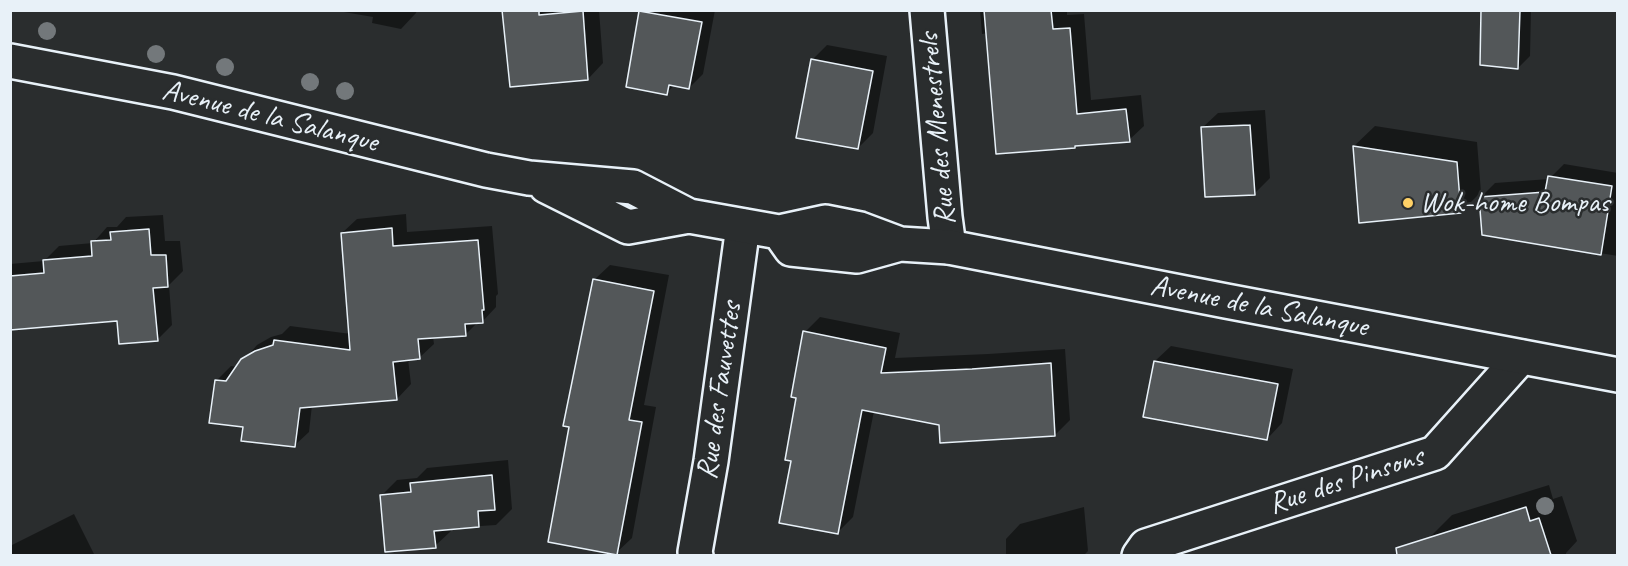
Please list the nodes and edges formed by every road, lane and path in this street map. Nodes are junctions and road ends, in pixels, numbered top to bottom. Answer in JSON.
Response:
{"nodes":[{"id":1,"x":924,"y":11,"type":"edge"},
{"id":2,"x":10,"y":62,"type":"edge"},
{"id":3,"x":743,"y":226,"type":"junction"},
{"id":4,"x":949,"y":247,"type":"junction"},
{"id":5,"x":1521,"y":357,"type":"junction"},
{"id":6,"x":1617,"y":375,"type":"edge"},
{"id":7,"x":696,"y":555,"type":"edge"},
{"id":8,"x":1139,"y":555,"type":"edge"}],
"edges":[{"from":1,"to":4,"type":"street","name":"Rue des Menestrels"},
{"from":2,"to":3,"type":"street","name":"Avenue de la Salanque"},
{"from":3,"to":4,"type":"street","name":"Avenue de la Salanque"},
{"from":3,"to":7,"type":"street","name":"Rue des Fauvettes"},
{"from":4,"to":5,"type":"street","name":"Avenue de la Salanque"},
{"from":5,"to":6,"type":"street","name":"Avenue de la Salanque"},
{"from":5,"to":8,"type":"street","name":"Rue des Pinsons"}]}
